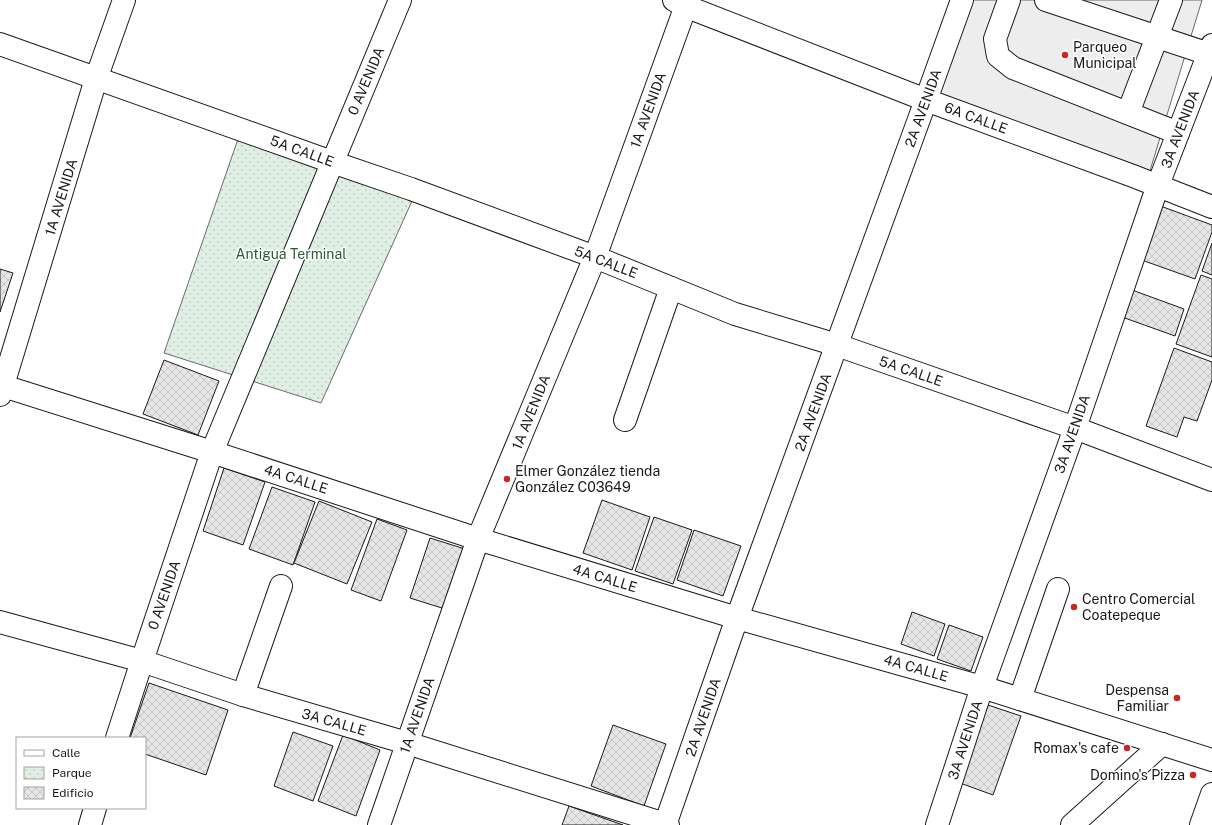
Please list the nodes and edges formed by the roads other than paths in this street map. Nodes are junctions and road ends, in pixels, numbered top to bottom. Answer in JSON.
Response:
{"nodes":[{"id":1,"x":124,"y":0,"type":"edge"},
{"id":2,"x":400,"y":0,"type":"edge"},
{"id":3,"x":962,"y":0,"type":"edge"},
{"id":4,"x":1009,"y":0,"type":"edge"},
{"id":5,"x":1046,"y":0,"type":"edge"},
{"id":6,"x":1171,"y":0,"type":"edge"},
{"id":7,"x":682,"y":2,"type":"edge"},
{"id":8,"x":1157,"y":36,"type":"junction"},
{"id":9,"x":0,"y":44,"type":"edge"},
{"id":10,"x":1210,"y":50,"type":"edge"},
{"id":11,"x":96,"y":79,"type":"junction"},
{"id":12,"x":926,"y":100,"type":"junction"},
{"id":13,"x":1128,"y":113,"type":"junction"},
{"id":14,"x":1178,"y":133,"type":"junction"},
{"id":15,"x":332,"y":162,"type":"junction"},
{"id":16,"x":1158,"y":185,"type":"junction"},
{"id":17,"x":1212,"y":207,"type":"edge"},
{"id":18,"x":594,"y":257,"type":"junction"},
{"id":19,"x":671,"y":288,"type":"junction"},
{"id":20,"x":837,"y":345,"type":"junction"},
{"id":21,"x":1,"y":389,"type":"edge"},
{"id":22,"x":625,"y":420,"type":"dead end"},
{"id":23,"x":1075,"y":428,"type":"junction"},
{"id":24,"x":212,"y":452,"type":"junction"},
{"id":25,"x":1212,"y":480,"type":"edge"},
{"id":26,"x":478,"y":539,"type":"junction"},
{"id":27,"x":280,"y":586,"type":"dead end"},
{"id":28,"x":1058,"y":589,"type":"dead end"},
{"id":29,"x":738,"y":618,"type":"junction"},
{"id":30,"x":0,"y":622,"type":"edge"},
{"id":31,"x":142,"y":661,"type":"junction"},
{"id":32,"x":982,"y":686,"type":"junction"},
{"id":33,"x":243,"y":695,"type":"junction"},
{"id":34,"x":1020,"y":699,"type":"junction"},
{"id":35,"x":118,"y":737,"type":"edge"},
{"id":36,"x":407,"y":743,"type":"junction"},
{"id":37,"x":1162,"y":744,"type":"junction"},
{"id":38,"x":1212,"y":760,"type":"edge"},
{"id":39,"x":1212,"y":794,"type":"edge"},
{"id":40,"x":95,"y":809,"type":"edge"},
{"id":41,"x":90,"y":825,"type":"edge"},
{"id":42,"x":379,"y":825,"type":"edge"},
{"id":43,"x":666,"y":825,"type":"edge"},
{"id":44,"x":937,"y":825,"type":"edge"},
{"id":45,"x":1072,"y":825,"type":"edge"},
{"id":46,"x":1201,"y":825,"type":"edge"}],
"edges":[{"from":1,"to":11,"type":"street","name":"1A AVENIDA"},
{"from":2,"to":15,"type":"street","name":"0 AVENIDA"},
{"from":3,"to":12,"type":"street","name":"2A AVENIDA"},
{"from":4,"to":13,"type":"street"},
{"from":5,"to":8,"type":"street"},
{"from":6,"to":8,"type":"street"},
{"from":7,"to":12,"type":"street","name":"6A CALLE"},
{"from":7,"to":18,"type":"street","name":"1A AVENIDA"},
{"from":8,"to":10,"type":"street"},
{"from":8,"to":13,"type":"street"},
{"from":9,"to":11,"type":"street","name":"5A CALLE"},
{"from":10,"to":14,"type":"street","name":"3A AVENIDA"},
{"from":11,"to":15,"type":"street","name":"5A CALLE"},
{"from":11,"to":21,"type":"street","name":"1A AVENIDA"},
{"from":12,"to":16,"type":"street","name":"6A CALLE"},
{"from":12,"to":20,"type":"street","name":"2A AVENIDA"},
{"from":13,"to":14,"type":"street"},
{"from":14,"to":16,"type":"street","name":"3A AVENIDA"},
{"from":15,"to":18,"type":"street","name":"5A CALLE"},
{"from":15,"to":24,"type":"street","name":"0 AVENIDA"},
{"from":16,"to":17,"type":"street","name":"6A CALLE"},
{"from":16,"to":23,"type":"street","name":"3A AVENIDA"},
{"from":18,"to":19,"type":"street","name":"5A CALLE"},
{"from":18,"to":26,"type":"street","name":"1A AVENIDA"},
{"from":19,"to":20,"type":"street","name":"5A CALLE"},
{"from":19,"to":22,"type":"street"},
{"from":20,"to":23,"type":"street","name":"5A CALLE"},
{"from":20,"to":29,"type":"street","name":"2A AVENIDA"},
{"from":21,"to":24,"type":"street","name":"4A CALLE"},
{"from":23,"to":25,"type":"street","name":"5A CALLE"},
{"from":23,"to":32,"type":"street","name":"3A AVENIDA"},
{"from":24,"to":26,"type":"street","name":"4A CALLE"},
{"from":24,"to":31,"type":"street","name":"0 AVENIDA"},
{"from":26,"to":29,"type":"street","name":"4A CALLE"},
{"from":26,"to":36,"type":"street","name":"1A AVENIDA"},
{"from":27,"to":33,"type":"street"},
{"from":28,"to":34,"type":"street"},
{"from":29,"to":32,"type":"street","name":"4A CALLE"},
{"from":29,"to":43,"type":"street","name":"2A AVENIDA"},
{"from":30,"to":31,"type":"street","name":"3A CALLE"},
{"from":31,"to":33,"type":"street","name":"3A CALLE"},
{"from":31,"to":35,"type":"street","name":"0 AVENIDA"},
{"from":32,"to":34,"type":"street","name":"4A CALLE"},
{"from":32,"to":44,"type":"street","name":"3A AVENIDA"},
{"from":33,"to":36,"type":"street","name":"3A CALLE"},
{"from":34,"to":37,"type":"street","name":"4A CALLE"},
{"from":36,"to":42,"type":"street","name":"1A AVENIDA"},
{"from":36,"to":43,"type":"street","name":"3A CALLE"},
{"from":37,"to":38,"type":"street","name":"4A CALLE"},
{"from":37,"to":45,"type":"street"},
{"from":39,"to":46,"type":"street"},
{"from":40,"to":41,"type":"street"}]}
